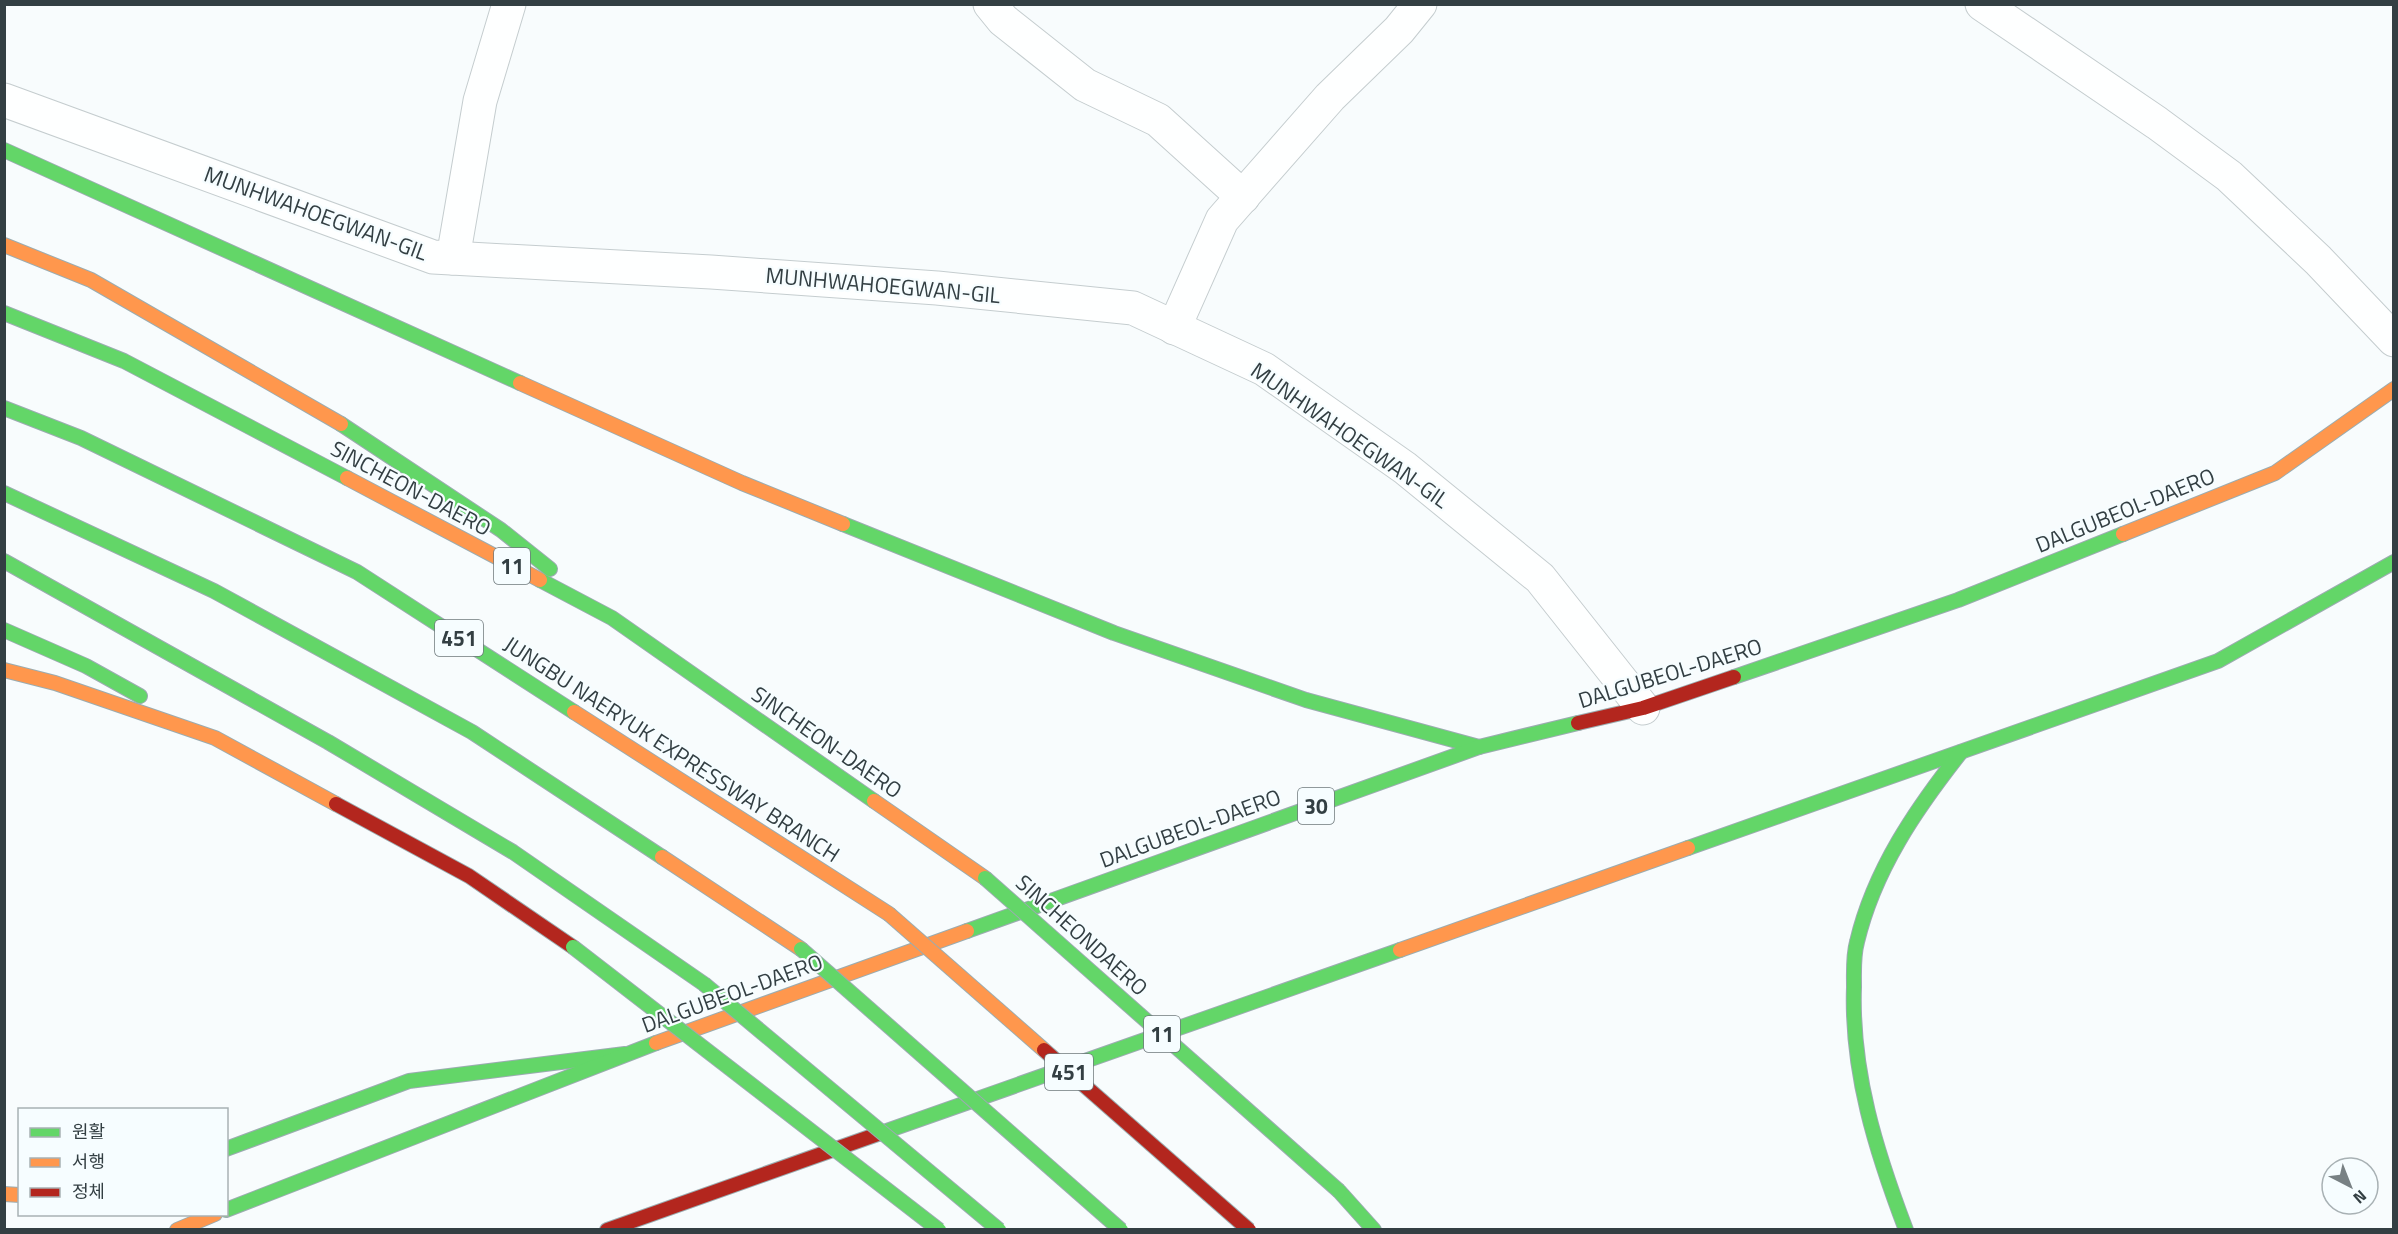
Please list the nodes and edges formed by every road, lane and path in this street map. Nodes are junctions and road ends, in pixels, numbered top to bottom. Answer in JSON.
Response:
{"nodes":[{"id":1,"x":509,"y":4,"type":"edge"},
{"id":2,"x":990,"y":4,"type":"edge"},
{"id":3,"x":1420,"y":4,"type":"edge"},
{"id":4,"x":1982,"y":4,"type":"edge"},
{"id":5,"x":4,"y":100,"type":"edge"},
{"id":6,"x":4,"y":150,"type":"edge"},
{"id":7,"x":1243,"y":197,"type":"junction"},
{"id":8,"x":4,"y":245,"type":"edge"},
{"id":9,"x":453,"y":258,"type":"junction"},
{"id":10,"x":4,"y":313,"type":"edge"},
{"id":11,"x":1174,"y":328,"type":"junction"},
{"id":12,"x":2394,"y":340,"type":"edge"},
{"id":13,"x":2394,"y":389,"type":"edge"},
{"id":14,"x":4,"y":408,"type":"edge"},
{"id":15,"x":4,"y":494,"type":"edge"},
{"id":16,"x":4,"y":561,"type":"edge"},
{"id":17,"x":2394,"y":562,"type":"edge"},
{"id":18,"x":612,"y":618,"type":"junction"},
{"id":19,"x":4,"y":630,"type":"edge"},
{"id":20,"x":4,"y":670,"type":"edge"},
{"id":21,"x":1643,"y":708,"type":"junction"},
{"id":22,"x":216,"y":738,"type":"junction"},
{"id":23,"x":1479,"y":747,"type":"junction"},
{"id":24,"x":1961,"y":752,"type":"junction"},
{"id":25,"x":985,"y":878,"type":"joint"},
{"id":26,"x":625,"y":1054,"type":"junction"},
{"id":27,"x":228,"y":1148,"type":"edge"},
{"id":28,"x":228,"y":1209,"type":"edge"},
{"id":29,"x":212,"y":1216,"type":"edge"},
{"id":30,"x":177,"y":1230,"type":"edge"},
{"id":31,"x":607,"y":1230,"type":"edge"},
{"id":32,"x":939,"y":1230,"type":"edge"},
{"id":33,"x":999,"y":1230,"type":"edge"},
{"id":34,"x":1121,"y":1230,"type":"edge"},
{"id":35,"x":1249,"y":1230,"type":"edge"},
{"id":36,"x":1374,"y":1230,"type":"edge"},
{"id":37,"x":1906,"y":1230,"type":"edge"}],
"edges":[{"from":1,"to":9,"type":"street"},
{"from":2,"to":7,"type":"street"},
{"from":3,"to":7,"type":"street"},
{"from":4,"to":12,"type":"street"},
{"from":5,"to":9,"type":"street","name":"MUNHWAHOEGWAN-GIL"},
{"from":6,"to":23,"type":"main road"},
{"from":7,"to":11,"type":"street"},
{"from":8,"to":18,"type":"main road"},
{"from":9,"to":11,"type":"street","name":"MUNHWAHOEGWAN-GIL"},
{"from":10,"to":18,"type":"main road","name":"SINCHEON-DAERO","number":"11"},
{"from":11,"to":21,"type":"street","name":"MUNHWAHOEGWAN-GIL"},
{"from":13,"to":21,"type":"main road","name":"DALGUBEOL-DAERO","number":"30"},
{"from":14,"to":35,"type":"main road","name":"JUNGBU NAERYUK EXPRESSWAY BRANCH","number":"451","bridge":true},
{"from":15,"to":34,"type":"main road","bridge":true},
{"from":16,"to":33,"type":"main road","bridge":true},
{"from":17,"to":24,"type":"main road"},
{"from":18,"to":25,"type":"main road","name":"SINCHEON-DAERO","number":"11"},
{"from":19,"to":22,"type":"main road"},
{"from":20,"to":22,"type":"main road"},
{"from":21,"to":23,"type":"main road","name":"DALGUBEOL-DAERO","number":"30"},
{"from":22,"to":32,"type":"main road","bridge":true},
{"from":23,"to":26,"type":"main road","name":"DALGUBEOL-DAERO","number":"30"},
{"from":24,"to":31,"type":"main road"},
{"from":24,"to":37,"type":"main road"},
{"from":25,"to":36,"type":"main road","name":"SINCHEONDAERO","number":"11","bridge":true},
{"from":26,"to":27,"type":"main road"},
{"from":26,"to":28,"type":"main road","name":"DALGUBEOL-DAERO","number":"30"},
{"from":29,"to":30,"type":"main road"}]}
